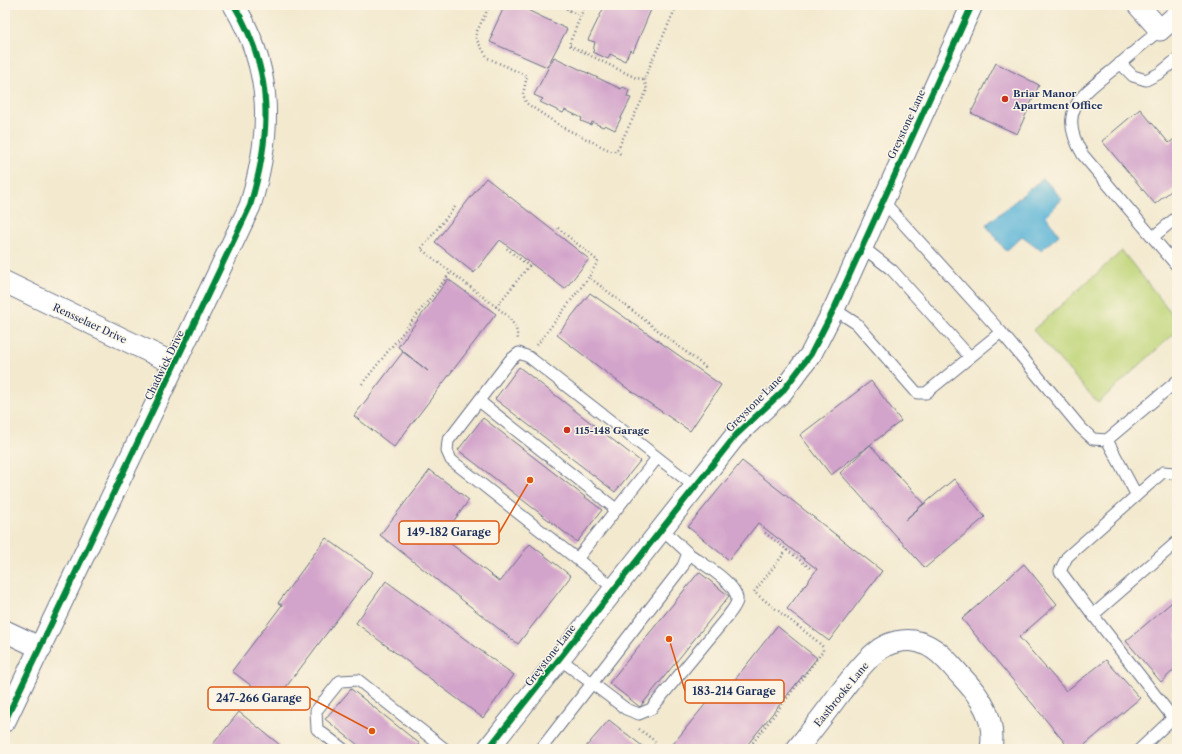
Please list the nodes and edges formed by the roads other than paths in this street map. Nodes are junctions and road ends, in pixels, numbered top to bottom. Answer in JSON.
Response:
{"nodes":[{"id":1,"x":234,"y":5,"type":"edge"},
{"id":2,"x":972,"y":5,"type":"edge"},
{"id":3,"x":1138,"y":5,"type":"edge"},
{"id":4,"x":1177,"y":15,"type":"edge"},
{"id":5,"x":1160,"y":30,"type":"junction"},
{"id":6,"x":1177,"y":59,"type":"edge"},
{"id":7,"x":1120,"y":63,"type":"junction"},
{"id":8,"x":882,"y":200,"type":"junction"},
{"id":9,"x":1177,"y":217,"type":"edge"},
{"id":10,"x":1153,"y":237,"type":"junction"},
{"id":11,"x":861,"y":246,"type":"junction"},
{"id":12,"x":1177,"y":266,"type":"edge"},
{"id":13,"x":5,"y":282,"type":"edge"},
{"id":14,"x":834,"y":309,"type":"junction"},
{"id":15,"x":1001,"y":332,"type":"junction"},
{"id":16,"x":970,"y":357,"type":"junction"},
{"id":17,"x":175,"y":364,"type":"junction"},
{"id":18,"x":1177,"y":381,"type":"edge"},
{"id":19,"x":478,"y":401,"type":"junction"},
{"id":20,"x":1107,"y":440,"type":"junction"},
{"id":21,"x":657,"y":458,"type":"junction"},
{"id":22,"x":1177,"y":476,"type":"edge"},
{"id":23,"x":694,"y":486,"type":"junction"},
{"id":24,"x":1136,"y":494,"type":"junction"},
{"id":25,"x":616,"y":509,"type":"junction"},
{"id":26,"x":661,"y":528,"type":"junction"},
{"id":27,"x":1177,"y":542,"type":"edge"},
{"id":28,"x":688,"y":553,"type":"junction"},
{"id":29,"x":577,"y":559,"type":"junction"},
{"id":30,"x":615,"y":589,"type":"junction"},
{"id":31,"x":1093,"y":615,"type":"junction"},
{"id":32,"x":5,"y":631,"type":"edge"},
{"id":33,"x":41,"y":648,"type":"junction"},
{"id":34,"x":560,"y":659,"type":"junction"},
{"id":35,"x":592,"y":684,"type":"junction"},
{"id":36,"x":1175,"y":717,"type":"edge"},
{"id":37,"x":5,"y":721,"type":"edge"},
{"id":38,"x":342,"y":749,"type":"edge"},
{"id":39,"x":445,"y":749,"type":"edge"},
{"id":40,"x":488,"y":749,"type":"edge"},
{"id":41,"x":541,"y":749,"type":"edge"},
{"id":42,"x":798,"y":749,"type":"edge"},
{"id":43,"x":992,"y":749,"type":"edge"},
{"id":44,"x":1140,"y":749,"type":"edge"}],
"edges":[{"from":1,"to":17,"type":"street","name":"Chadwick Drive"},
{"from":2,"to":8,"type":"street","name":"Greystone Lane"},
{"from":3,"to":5,"type":"street"},
{"from":4,"to":5,"type":"street"},
{"from":5,"to":7,"type":"lane"},
{"from":6,"to":7,"type":"lane"},
{"from":7,"to":10,"type":"lane"},
{"from":8,"to":11,"type":"street","name":"Greystone Lane"},
{"from":8,"to":15,"type":"lane"},
{"from":9,"to":10,"type":"lane"},
{"from":10,"to":12,"type":"lane"},
{"from":11,"to":14,"type":"street","name":"Greystone Lane"},
{"from":11,"to":16,"type":"lane"},
{"from":13,"to":17,"type":"street","name":"Rensselaer Drive"},
{"from":14,"to":16,"type":"lane"},
{"from":14,"to":23,"type":"street","name":"Greystone Lane"},
{"from":15,"to":16,"type":"lane"},
{"from":15,"to":20,"type":"lane"},
{"from":17,"to":33,"type":"street","name":"Chadwick Drive"},
{"from":18,"to":20,"type":"lane"},
{"from":19,"to":21,"type":"lane"},
{"from":19,"to":25,"type":"lane"},
{"from":19,"to":29,"type":"lane"},
{"from":20,"to":24,"type":"lane"},
{"from":21,"to":23,"type":"lane"},
{"from":21,"to":25,"type":"lane"},
{"from":22,"to":24,"type":"lane"},
{"from":23,"to":26,"type":"street","name":"Greystone Lane"},
{"from":24,"to":31,"type":"lane"},
{"from":25,"to":29,"type":"lane"},
{"from":26,"to":28,"type":"lane"},
{"from":26,"to":30,"type":"street","name":"Greystone Lane"},
{"from":27,"to":31,"type":"lane"},
{"from":28,"to":35,"type":"lane"},
{"from":28,"to":35,"type":"lane"},
{"from":29,"to":30,"type":"lane"},
{"from":30,"to":34,"type":"street","name":"Greystone Lane"},
{"from":31,"to":36,"type":"lane"},
{"from":32,"to":33,"type":"street"},
{"from":33,"to":37,"type":"street","name":"Chadwick Drive"},
{"from":34,"to":35,"type":"lane"},
{"from":34,"to":40,"type":"street","name":"Greystone Lane"},
{"from":35,"to":41,"type":"lane"},
{"from":36,"to":44,"type":"lane"},
{"from":38,"to":39,"type":"lane"},
{"from":42,"to":43,"type":"street","name":"Eastbrooke Lane"}]}
